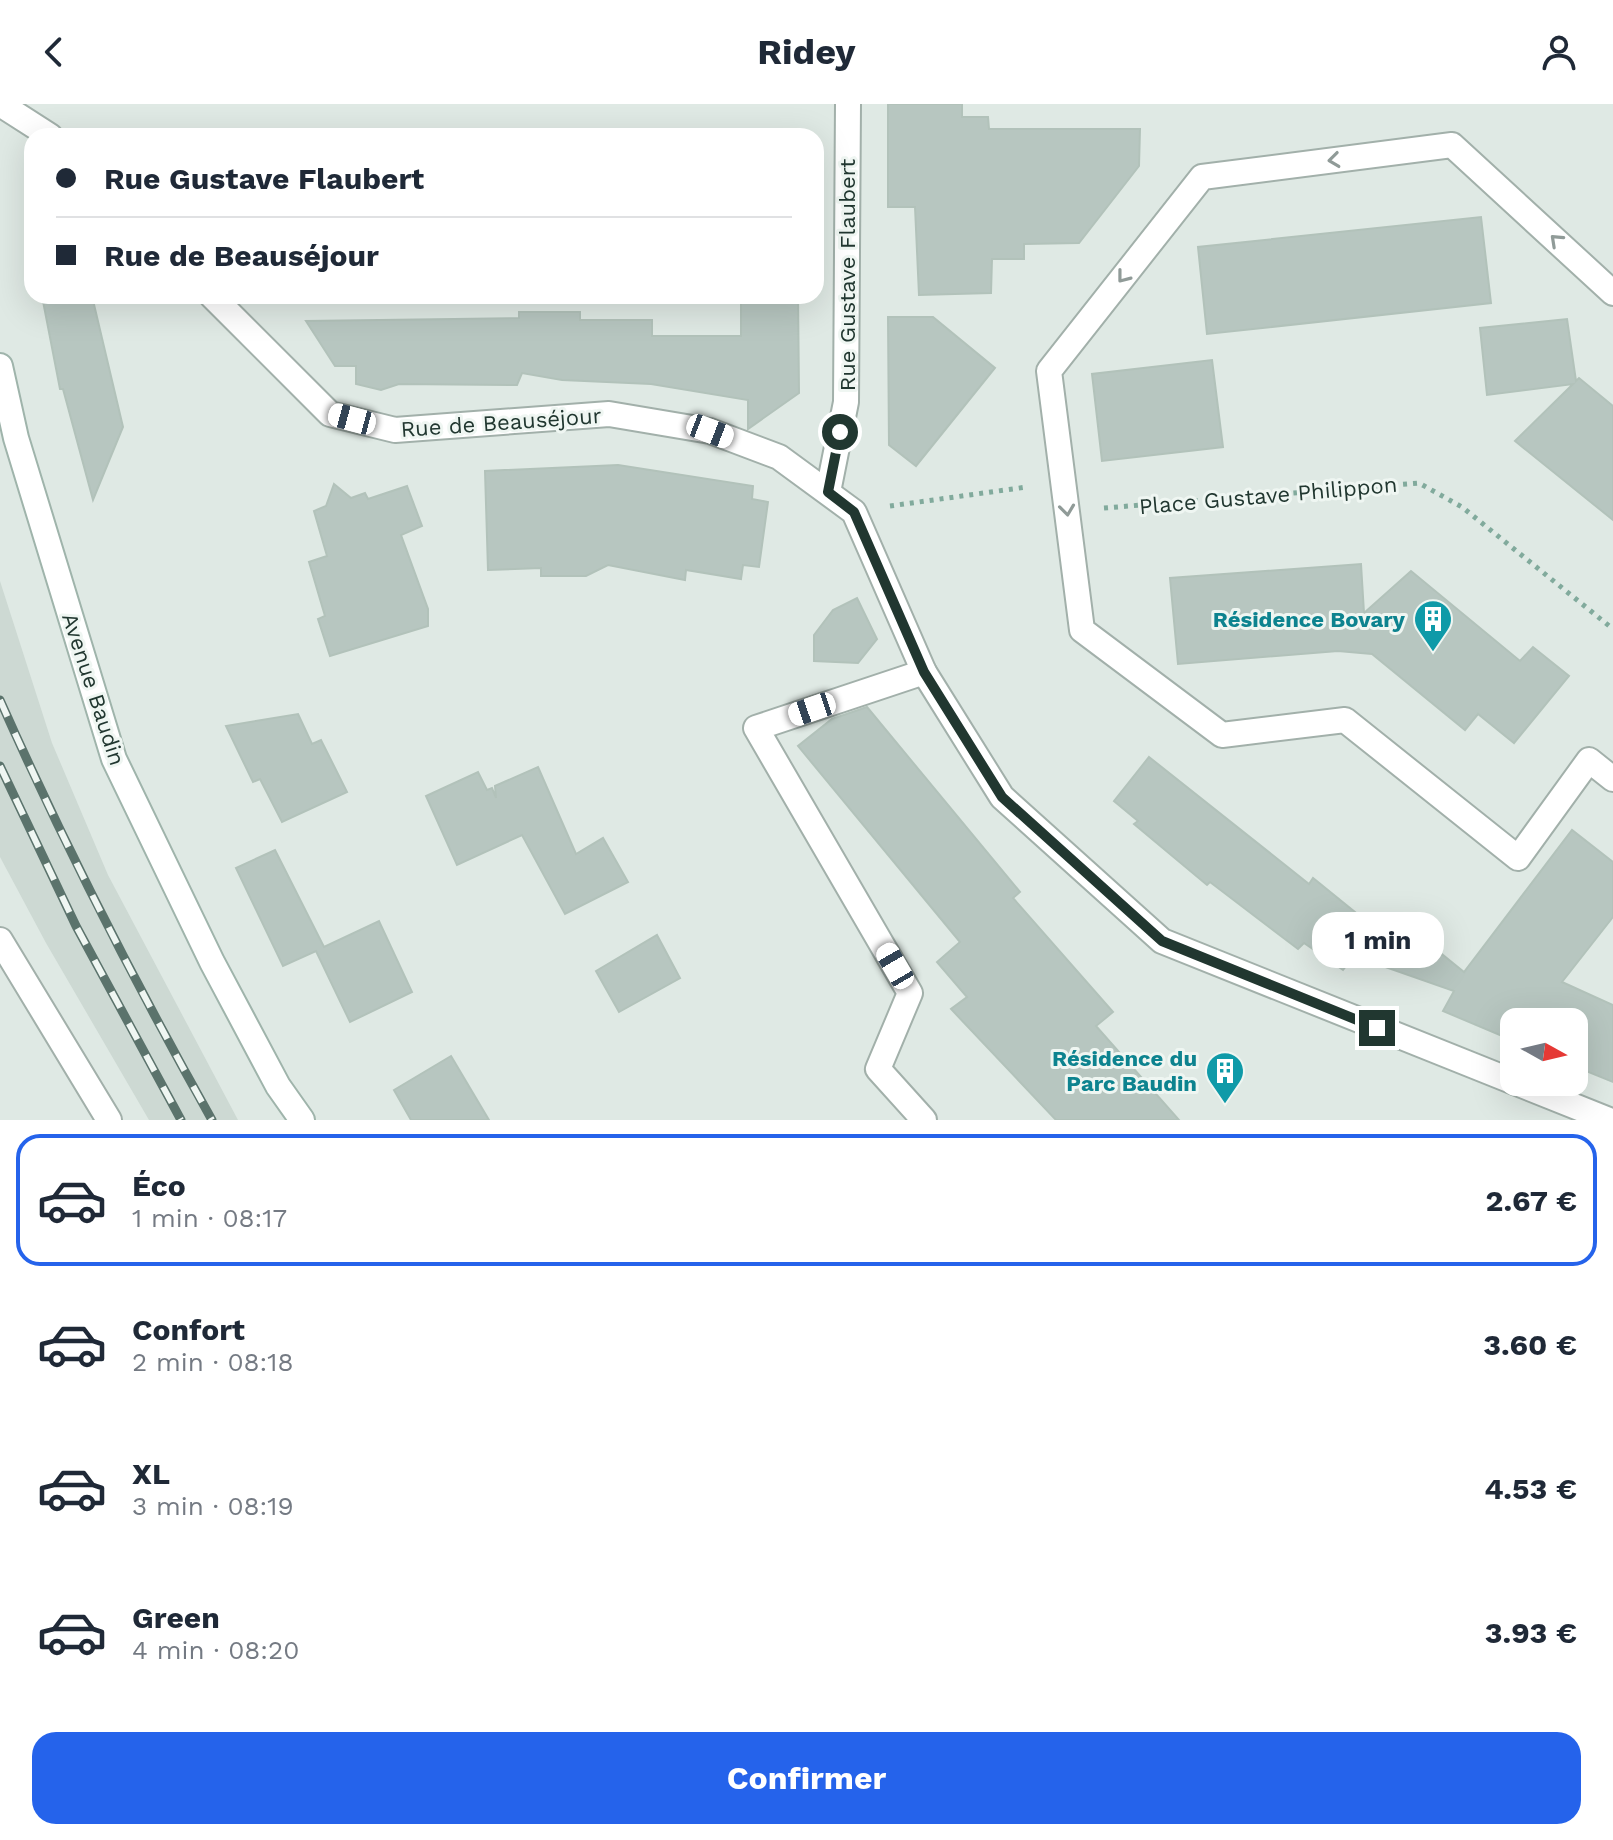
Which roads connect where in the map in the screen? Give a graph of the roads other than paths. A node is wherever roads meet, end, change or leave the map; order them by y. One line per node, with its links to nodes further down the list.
1 (0, 104): 3 (street)
2 (848, 104): 7 (street, Rue Gustave Flaubert)
3 (38, 128)
4 (1613, 293): 9 (street, one-way to 9)
5 (220, 304): 7 (street, Rue de Beauséjour)
6 (0, 366): 12 (street, Avenue Baudin)
7 (828, 492): 8 (street, Rue de Beauséjour)
8 (924, 672): 13 (street); 14 (street, Rue de Beauséjour)
9 (1613, 779)
10 (0, 940): 11 (street)
11 (109, 1120)
12 (302, 1120)
13 (924, 1120)
14 (1609, 1120)

